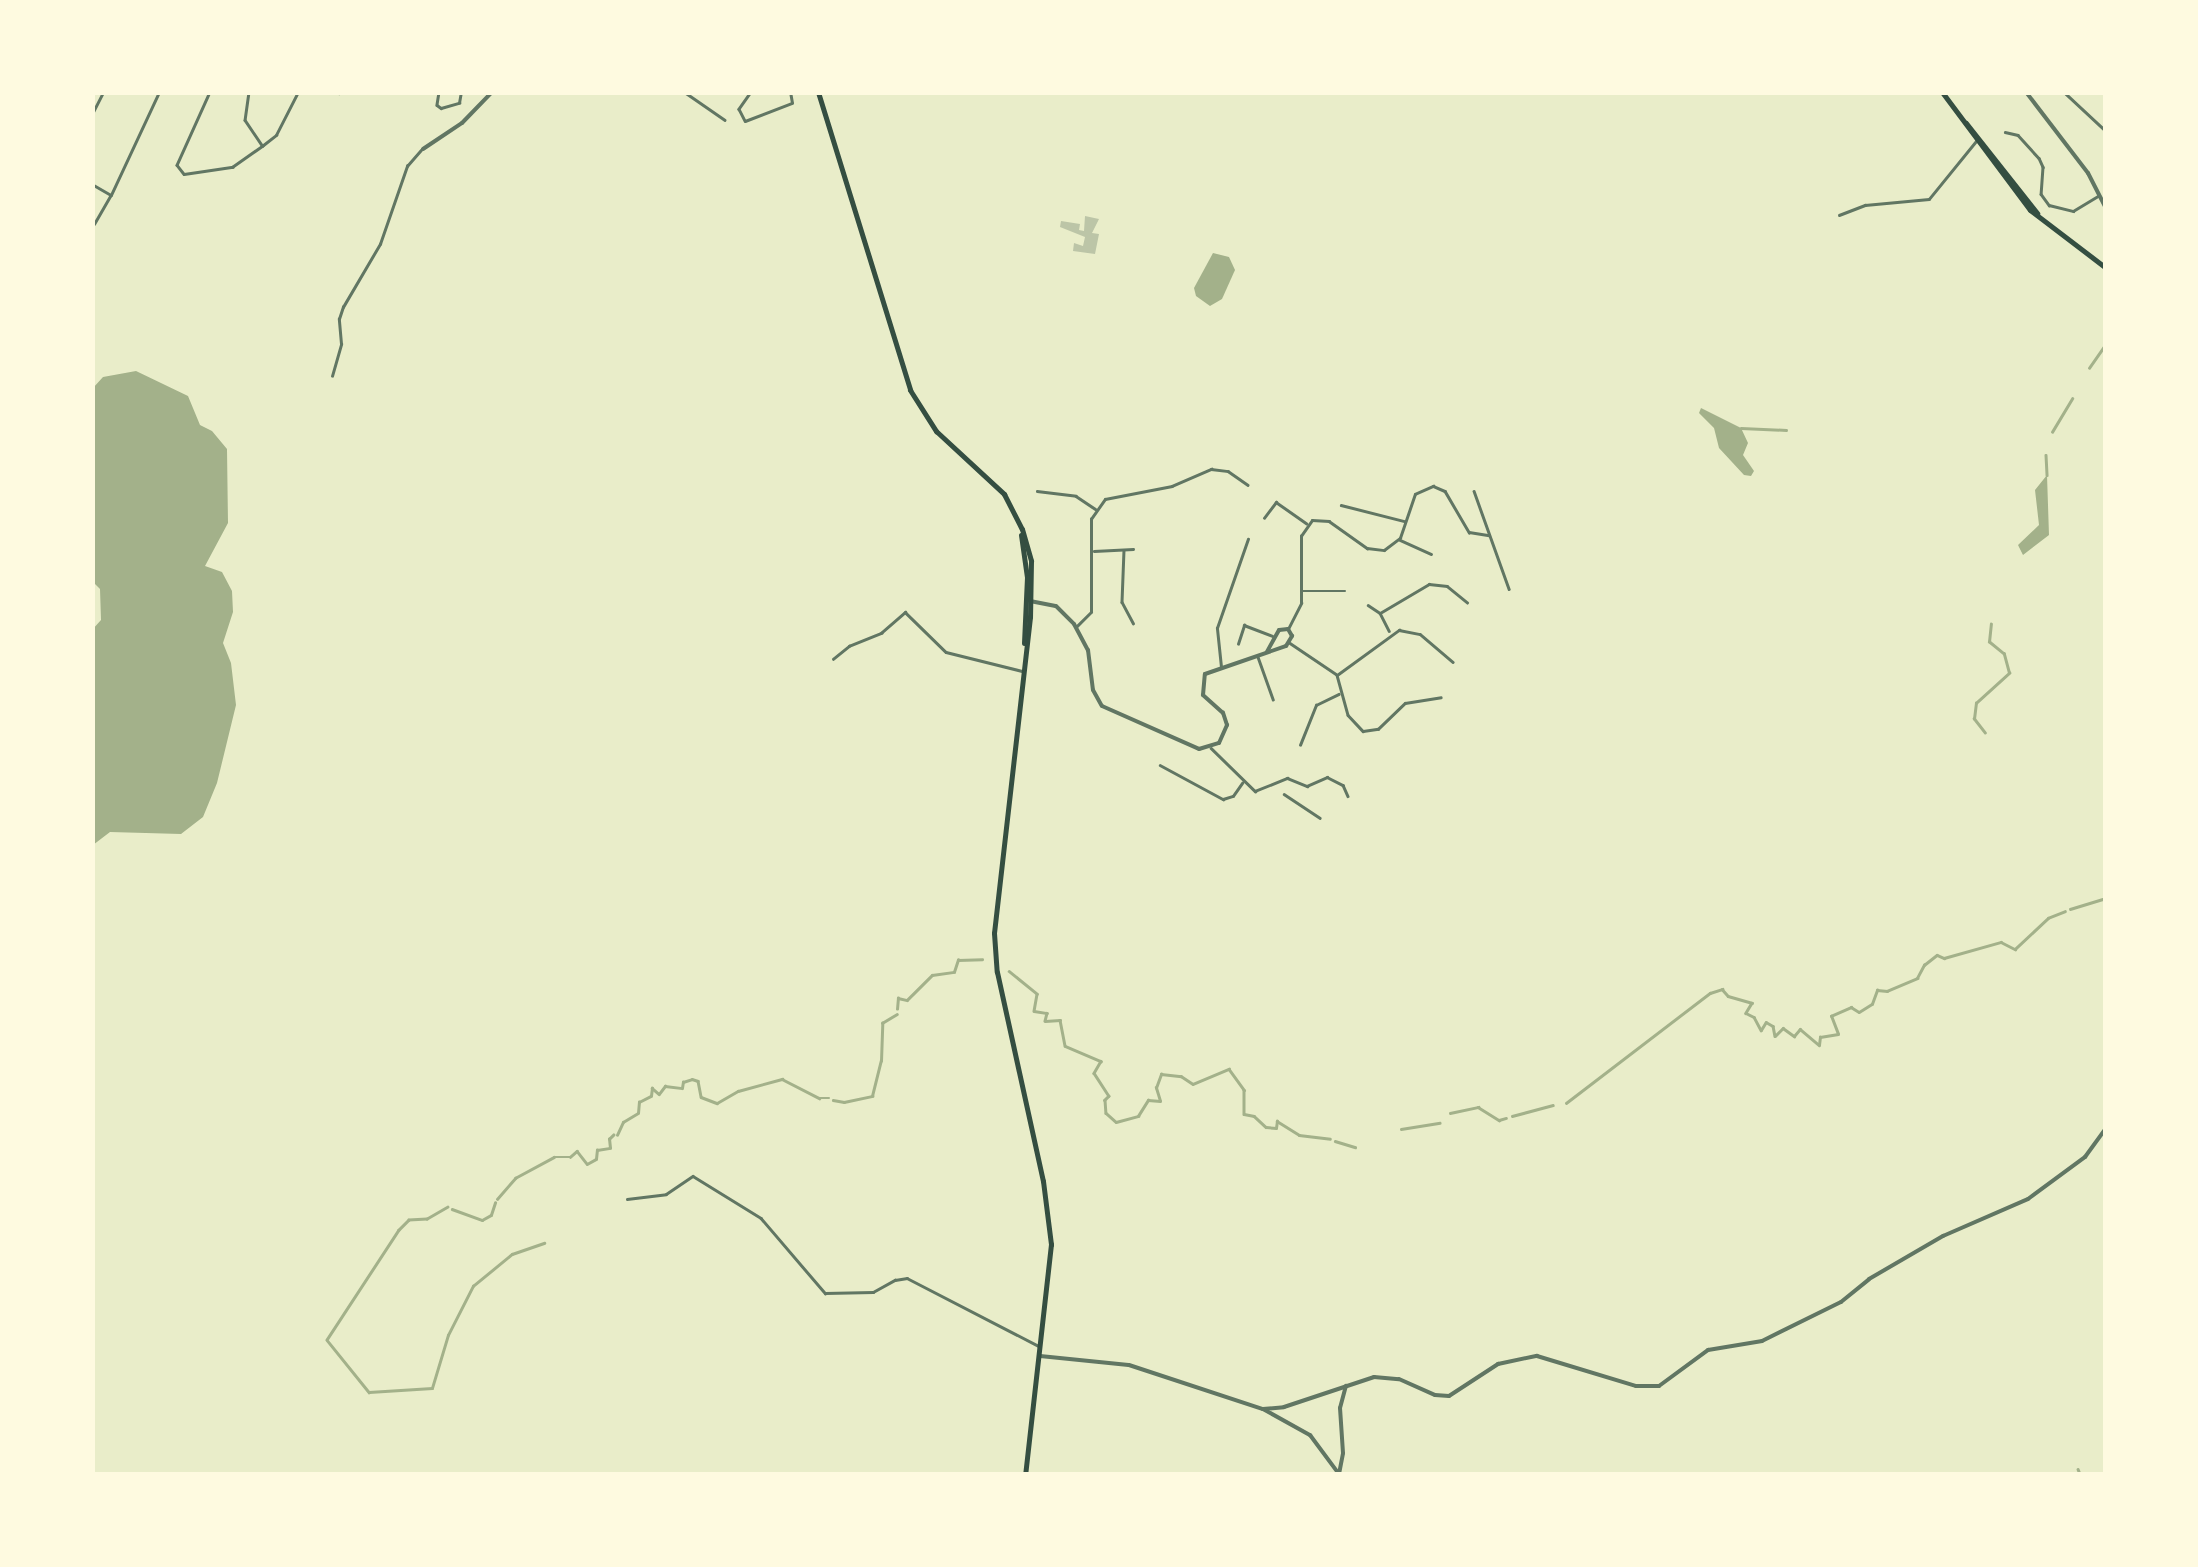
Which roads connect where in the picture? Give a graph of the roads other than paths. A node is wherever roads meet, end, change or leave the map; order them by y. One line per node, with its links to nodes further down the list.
1 (103, 92): 17 (street)
2 (159, 92): 25 (street)
3 (210, 92): 22 (street)
4 (249, 92): 22 (street)
5 (298, 92): 22 (street)
6 (439, 92): 7 (street)
7 (461, 92)
8 (492, 92): 23 (street)
9 (673, 92): 16 (street)
10 (751, 92): 11 (street)
11 (790, 92)
12 (818, 92): 54 (main road)
13 (1942, 92): 21 (main road)
14 (2026, 92): 26 (street)
15 (2064, 92): 19 (street)
16 (687, 93): 18 (street)
17 (92, 114)
18 (725, 120)
19 (2106, 131)
20 (2005, 132): 26 (street)
21 (1977, 140): 28 (street); 30 (main road)
22 (262, 146)
23 (422, 150): 31 (street)
24 (92, 184): 25 (street)
25 (111, 195): 29 (street)
26 (2099, 196): 27 (street)
27 (2106, 208)
28 (1839, 216)
29 (94, 224)
30 (2106, 268)
31 (332, 376)
32 (1248, 486): 36 (street)
33 (1036, 491): 36 (street)
34 (1474, 491): 40 (street)
35 (1341, 505): 38 (street)
36 (1095, 509): 45 (street)
37 (1264, 518): 39 (street)
38 (1405, 521): 40 (street); 42 (street)
39 (1307, 524): 42 (street); 50 (street)
40 (1488, 535): 47 (street)
41 (1238, 540): 69 (street)
42 (1398, 540): 46 (street)
43 (1133, 549): 44 (street)
44 (1124, 550): 45 (street); 58 (street)
45 (1092, 551): 59 (street)
46 (1431, 554)
47 (1502, 571): 48 (street); 49 (street)
48 (1496, 574)
49 (1508, 589)
50 (1302, 591): 51 (street); 60 (street)
51 (1344, 591)
52 (1465, 591): 53 (street)
53 (1460, 596): 55 (street); 57 (street)
54 (1029, 601): 59 (street); 70 (main road)
55 (1466, 602)
56 (1368, 605): 57 (street)
57 (1380, 614): 61 (street)
58 (1133, 623)
59 (1076, 627): 80 (street)
60 (1288, 629): 62 (street); 63 (street)
61 (1390, 632): 67 (street); 71 (street)
62 (1274, 637): 64 (street); 65 (street)
63 (1290, 643): 65 (street); 71 (street)
64 (1238, 644)
65 (1266, 652): 66 (street)
66 (1257, 656): 69 (street); 74 (street)
67 (1451, 659)
68 (832, 660): 70 (street)
69 (1221, 667): 80 (street)
70 (1023, 671): 92 (main road)
71 (1338, 674): 72 (street)
72 (1340, 694): 75 (street); 78 (street)
73 (1441, 697): 75 (street)
74 (1273, 699)
75 (1428, 699): 76 (street)
76 (1430, 708)
77 (1295, 731): 78 (street)
78 (1304, 734): 79 (street)
79 (1300, 744)
80 (1211, 748): 84 (street)
81 (1160, 764): 82 (street)
82 (1167, 768): 83 (street); 84 (street)
83 (1162, 777)
84 (1243, 782): 86 (street)
85 (1354, 783): 86 (street)
86 (1346, 788): 88 (street)
87 (1284, 794): 89 (street)
88 (1348, 796)
89 (1320, 818)
90 (2106, 1128): 94 (street)
91 (627, 1199): 92 (street)
92 (1041, 1346): 93 (main road)
93 (1040, 1356): 95 (street); 96 (main road)
94 (1347, 1383): 95 (street); 97 (street)
95 (1263, 1409): 97 (street)
96 (1024, 1474)
97 (1339, 1474)

